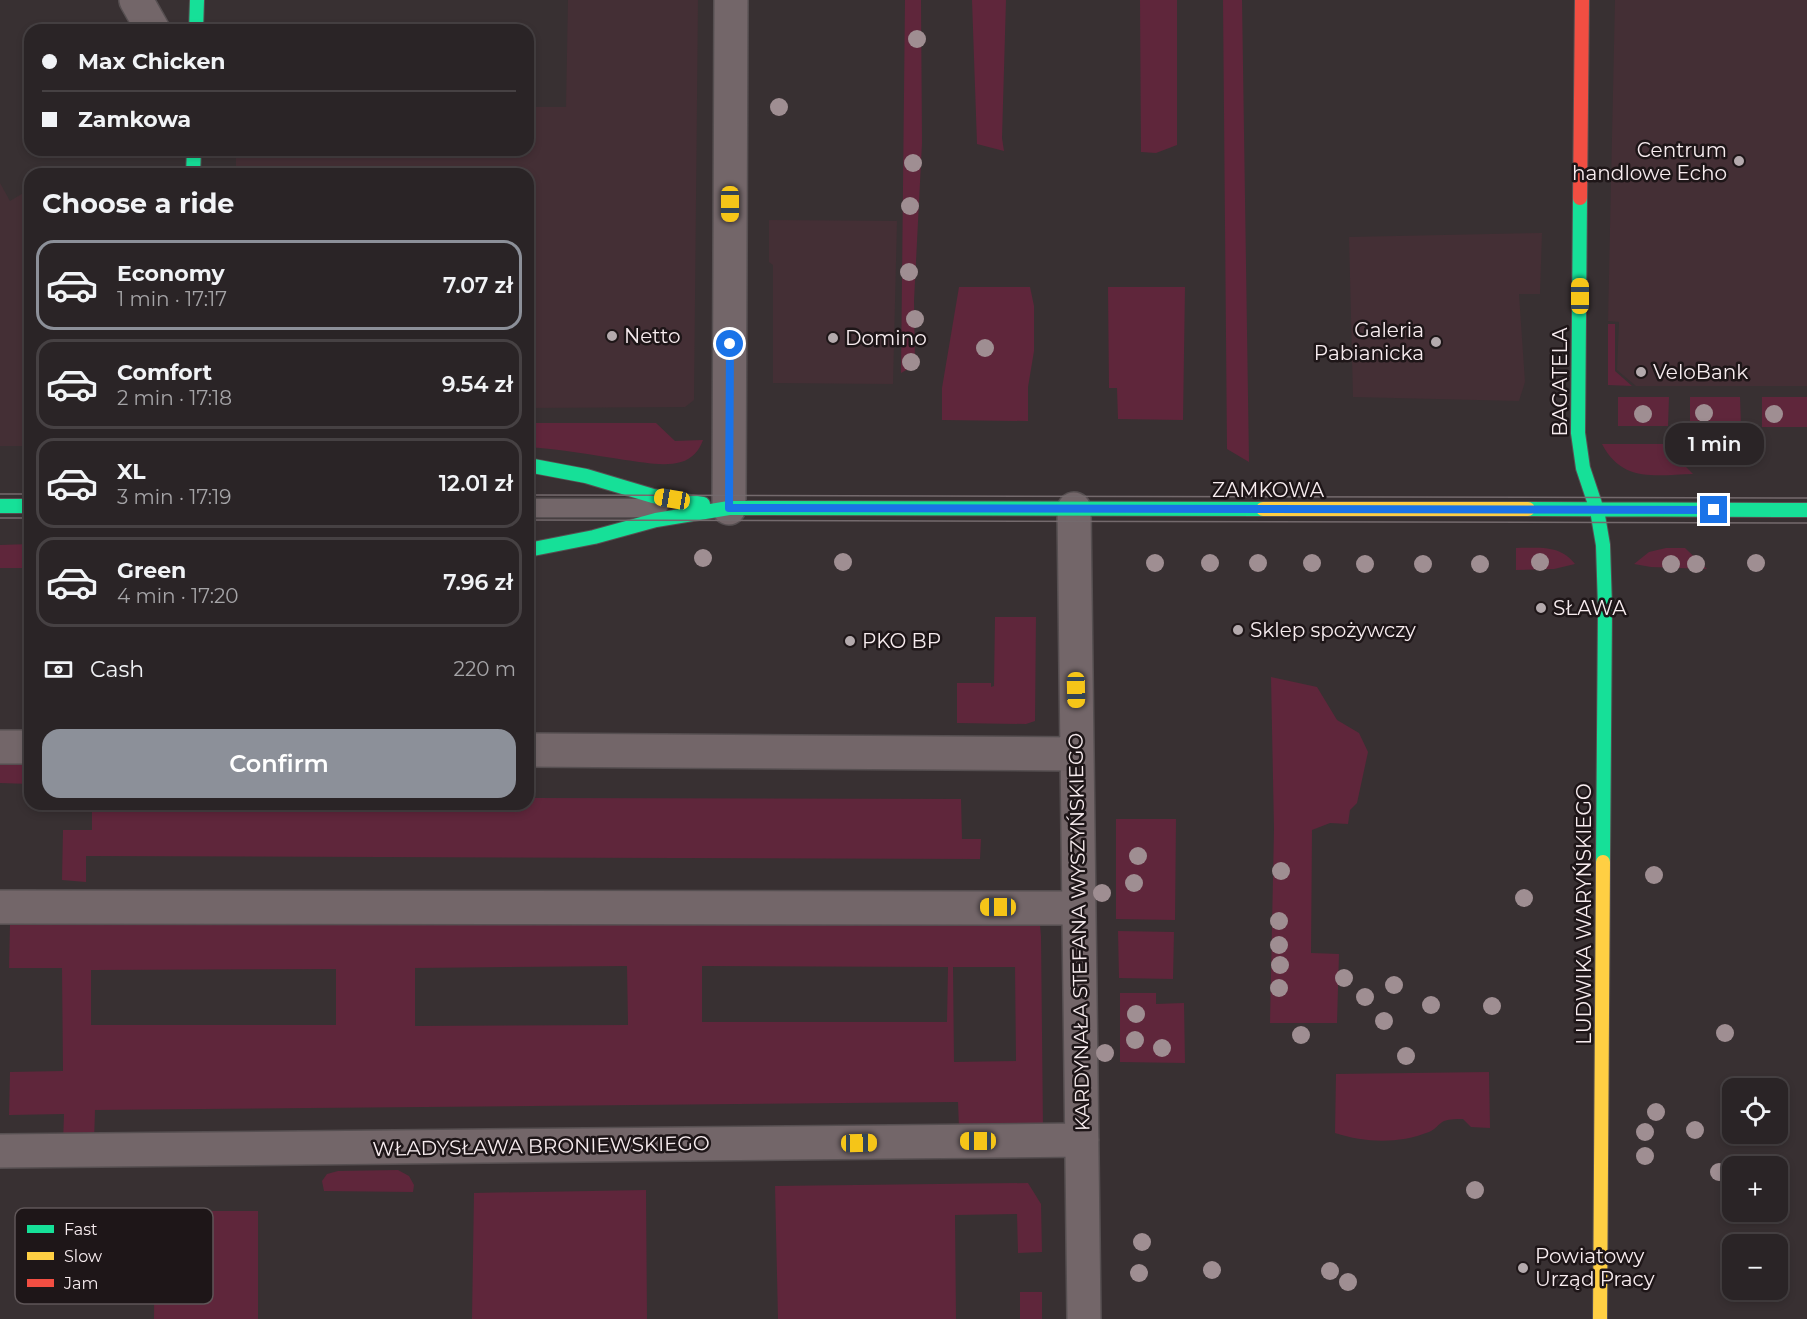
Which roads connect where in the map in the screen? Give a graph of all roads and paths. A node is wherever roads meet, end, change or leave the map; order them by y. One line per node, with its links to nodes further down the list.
1 (136, 0): 5 (street)
2 (197, 0): 6 (street)
3 (731, 0): 11 (street)
4 (1582, 0): 13 (street, BAGATELA)
5 (150, 24)
6 (196, 24)
7 (534, 466): 11 (street, ZAMKOWA)
8 (0, 506): 9 (street)
9 (24, 506)
10 (534, 508): 11 (lane)
11 (729, 508): 12 (street, ZAMKOWA); 15 (street, ZAMKOWA)
12 (1074, 509): 13 (street, ZAMKOWA); 19 (street, KARDYNAŁA STEFANA WYSZYŃSKIEGO)
13 (1597, 510): 14 (street, ZAMKOWA); 25 (street, LUDWIKA WARYŃSKIEGO)
14 (1807, 510)
15 (534, 549)
16 (0, 747): 17 (street)
17 (24, 747)
18 (534, 750): 19 (street)
19 (1077, 754): 21 (street, KARDYNAŁA STEFANA WYSZYŃSKIEGO)
20 (0, 907): 21 (street)
21 (1079, 908): 22 (street, KARDYNAŁA STEFANA WYSZYŃSKIEGO)
22 (1082, 1140): 23 (street, WŁADYSŁAWA BRONIEWSKIEGO); 24 (street, KARDYNAŁA STEFANA WYSZYŃSKIEGO)
23 (0, 1151)
24 (1084, 1319)
25 (1600, 1319)

